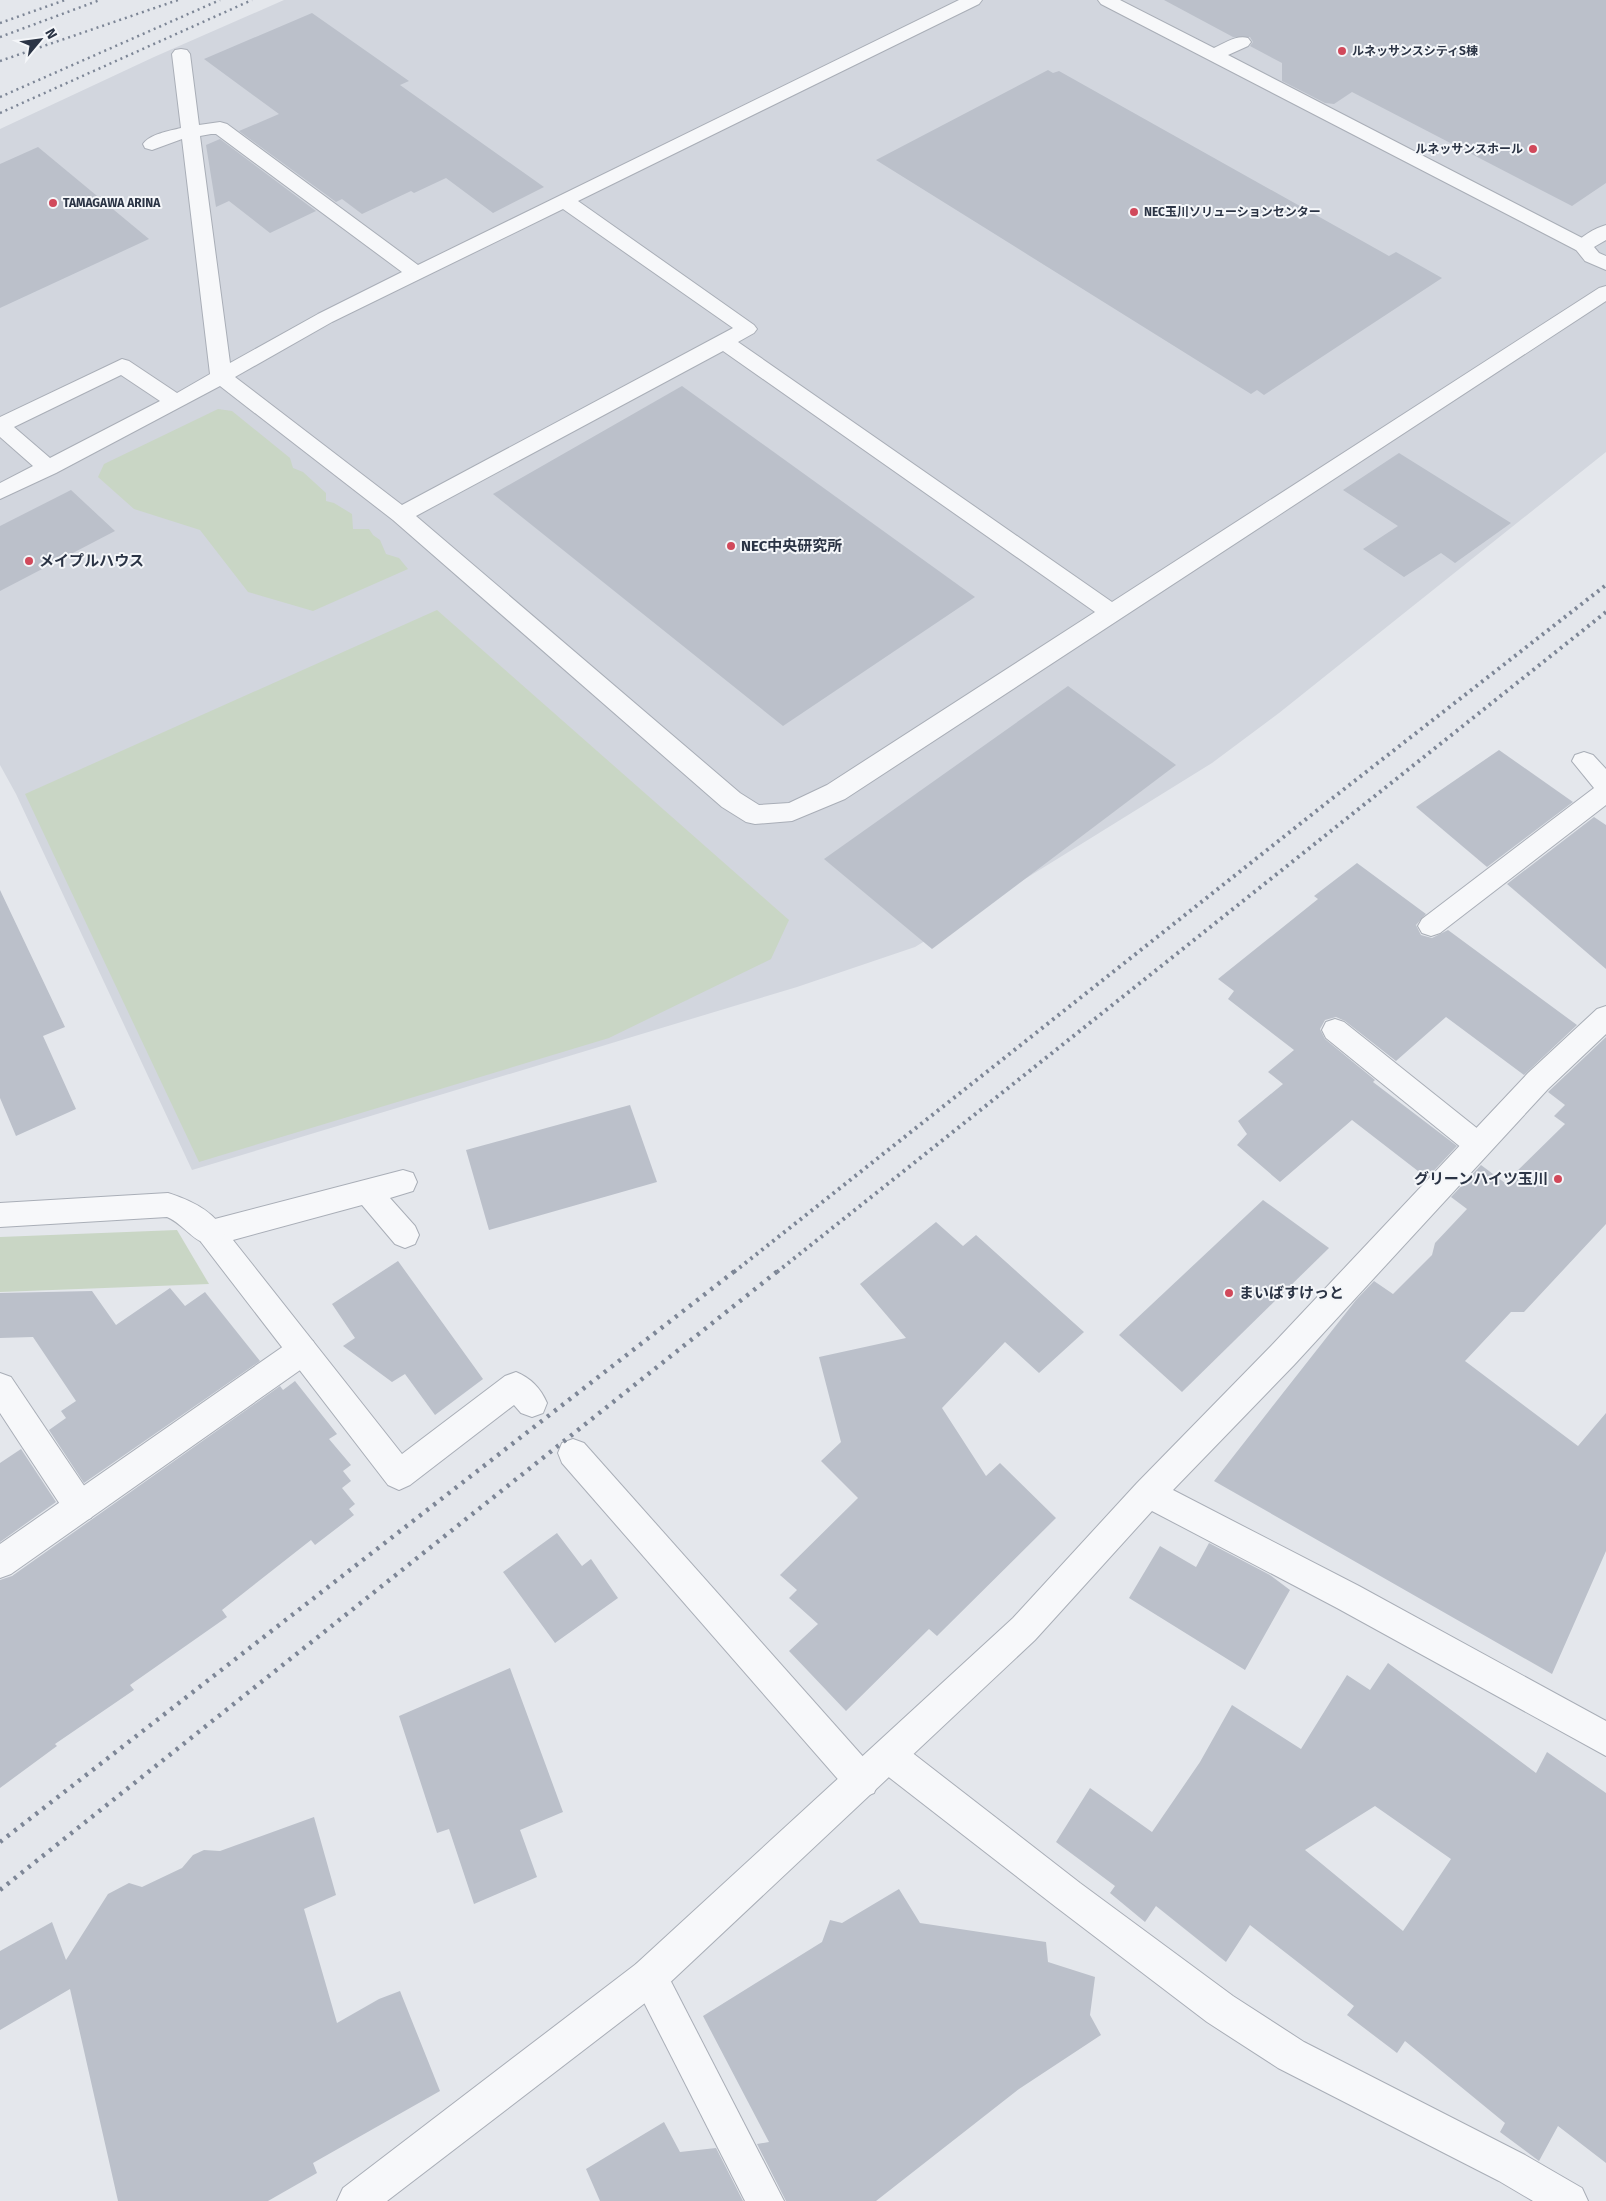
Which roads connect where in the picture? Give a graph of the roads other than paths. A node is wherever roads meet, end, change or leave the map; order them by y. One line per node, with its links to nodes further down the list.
1 (973, 0): 8 (street)
2 (1108, 0): 5 (street)
3 (1242, 42): 5 (street)
4 (181, 54): 6 (street)
5 (1214, 55): 10 (street)
6 (190, 130): 7 (street); 12 (street); 15 (street)
7 (152, 144)
8 (565, 201): 12 (street); 14 (street)
9 (1606, 231): 10 (street)
10 (1582, 246): 11 (street)
11 (1606, 264)
12 (416, 273): 15 (street)
13 (1606, 292): 21 (street)
14 (724, 342): 20 (street); 21 (street)
15 (221, 377): 16 (street); 20 (street)
16 (176, 402): 17 (street); 18 (street)
17 (0, 426): 18 (street)
18 (48, 468): 19 (street)
19 (0, 492)
20 (401, 514): 21 (street)
21 (1111, 612)
22 (1584, 762): 23 (street)
23 (1606, 785)
24 (1606, 792): 25 (street)
25 (1431, 926)
26 (1606, 1017): 28 (street)
27 (1335, 1030): 28 (street)
28 (1478, 1145): 38 (street)
29 (403, 1182): 30 (street)
30 (369, 1193): 32 (street); 33 (street)
31 (0, 1215): 32 (street)
32 (212, 1233): 34 (street)
33 (405, 1235)
34 (302, 1351): 36 (street); 39 (street)
35 (0, 1387): 39 (street)
36 (532, 1404)
37 (573, 1453): 43 (street)
38 (1148, 1493): 41 (street); 42 (street)
39 (80, 1507): 40 (street)
40 (0, 1563)
41 (1606, 1739)
42 (889, 1756): 43 (street); 47 (street)
43 (862, 1781): 44 (street)
44 (649, 1978): 45 (street); 46 (street)
45 (356, 2201)
46 (765, 2201)
47 (1569, 2201)

